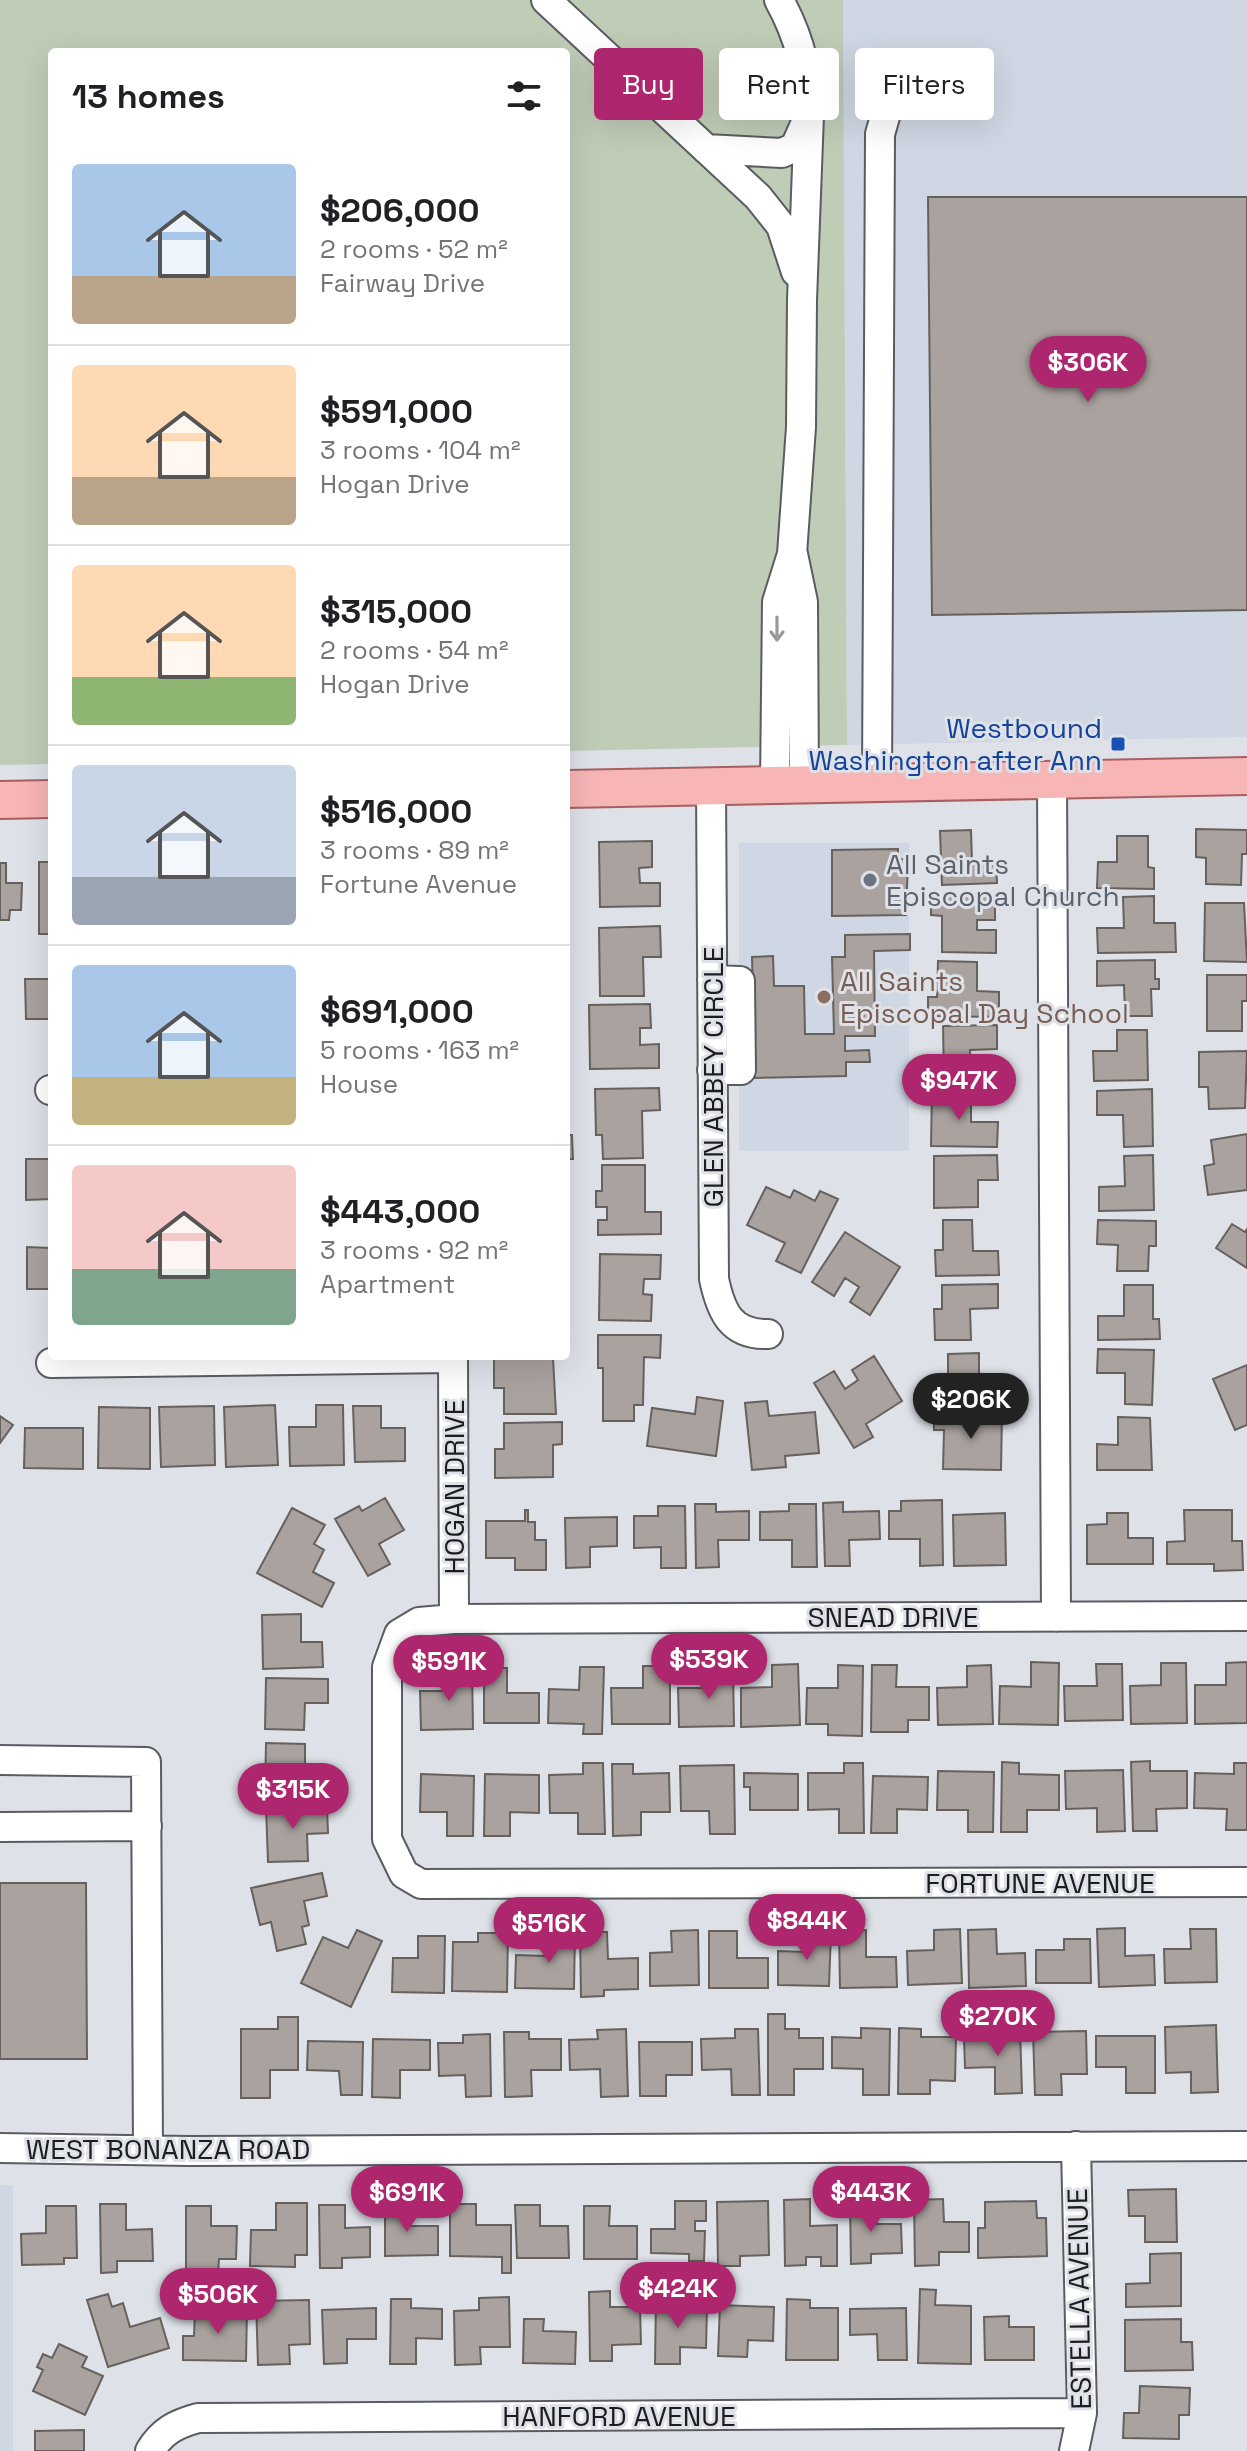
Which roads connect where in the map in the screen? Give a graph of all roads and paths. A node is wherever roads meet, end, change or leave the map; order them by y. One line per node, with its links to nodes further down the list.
1 (546, 0): 7 (street)
2 (779, 0): 3 (street)
3 (799, 48)
4 (807, 120): 7 (street)
5 (809, 120): 8 (street)
6 (884, 120): 12 (street)
7 (706, 149): 8 (street)
8 (802, 300): 11 (street)
9 (1247, 776): 10 (main road)
10 (1052, 780): 12 (main road); 22 (street)
11 (790, 784): 12 (main road); 13 (main road)
12 (877, 784)
13 (711, 786): 14 (main road); 17 (street, GLEN ABBEY CIRCLE)
14 (570, 789)
15 (48, 799): 16 (main road)
16 (0, 800)
17 (768, 1334)
18 (252, 1360): 20 (street)
19 (453, 1360): 23 (street, HOGAN DRIVE)
20 (51, 1363)
21 (1247, 1616): 22 (street, SNEAD DRIVE)
22 (1056, 1617): 23 (street, SNEAD DRIVE)
23 (454, 1619): 27 (street, SNEAD DRIVE)
24 (0, 1760): 25 (street)
25 (147, 1826): 26 (street); 32 (street)
26 (0, 1827)
27 (404, 1874): 28 (street, FORTUNE AVENUE)
28 (1247, 1882)
29 (1076, 2146): 30 (street, WEST BONANZA ROAD); 32 (street, WEST BONANZA ROAD); 33 (street, ESTELLA AVENUE)
30 (1247, 2146)
31 (0, 2148): 32 (street, WEST BONANZA ROAD)
32 (148, 2150)
33 (1082, 2413): 34 (street, HANFORD AVENUE); 35 (street, ESTELLA AVENUE)
34 (155, 2443)
35 (1074, 2451)

